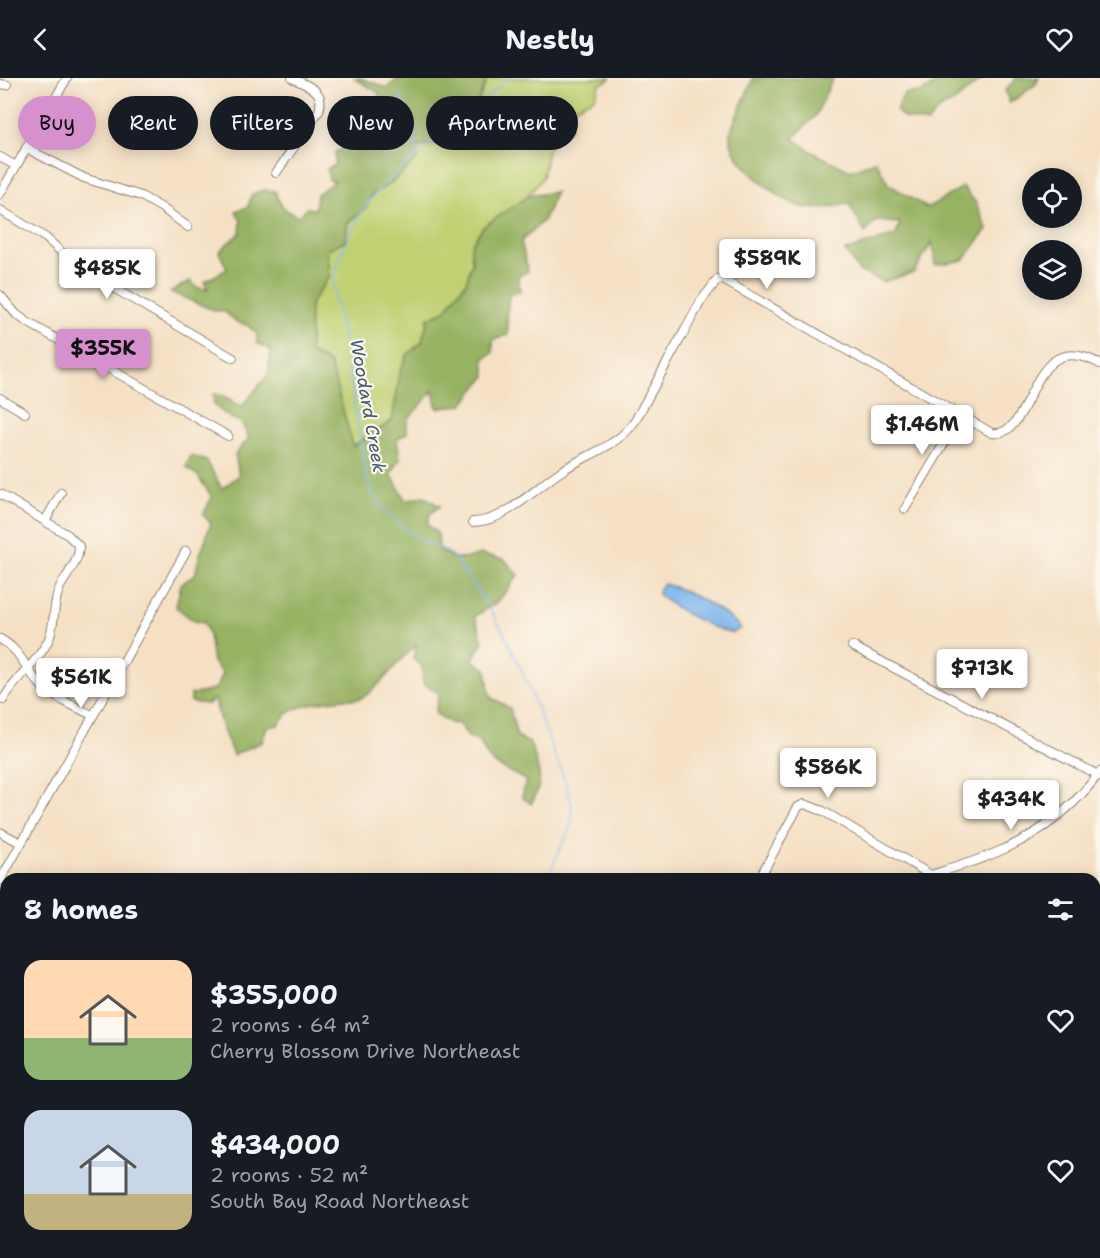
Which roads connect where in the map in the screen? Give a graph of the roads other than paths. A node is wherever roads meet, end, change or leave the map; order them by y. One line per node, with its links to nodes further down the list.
1 (67, 78): 3 (street)
2 (292, 78): 8 (street)
3 (56, 96)
4 (25, 150): 7 (street)
5 (30, 150): 11 (street)
6 (0, 157): 7 (street)
7 (16, 166): 9 (street)
8 (276, 173)
9 (0, 194)
10 (0, 210): 13 (street)
11 (188, 227)
12 (0, 295): 18 (street)
13 (233, 358)
14 (1100, 364): 17 (street)
15 (0, 398): 16 (street)
16 (26, 413)
17 (961, 415): 21 (street); 23 (street)
18 (228, 436)
19 (62, 493): 22 (street)
20 (0, 494): 22 (street)
21 (905, 509)
22 (45, 521): 27 (street)
23 (472, 522)
24 (186, 551): 29 (street)
25 (0, 639): 27 (street)
26 (852, 646): 30 (street)
27 (28, 668): 28 (street); 29 (street)
28 (3, 700)
29 (92, 715): 32 (street)
30 (1099, 774): 36 (street)
31 (0, 832): 32 (street)
32 (21, 843): 33 (street)
33 (4, 873)
34 (762, 873): 35 (street)
35 (928, 873)
36 (937, 873)

